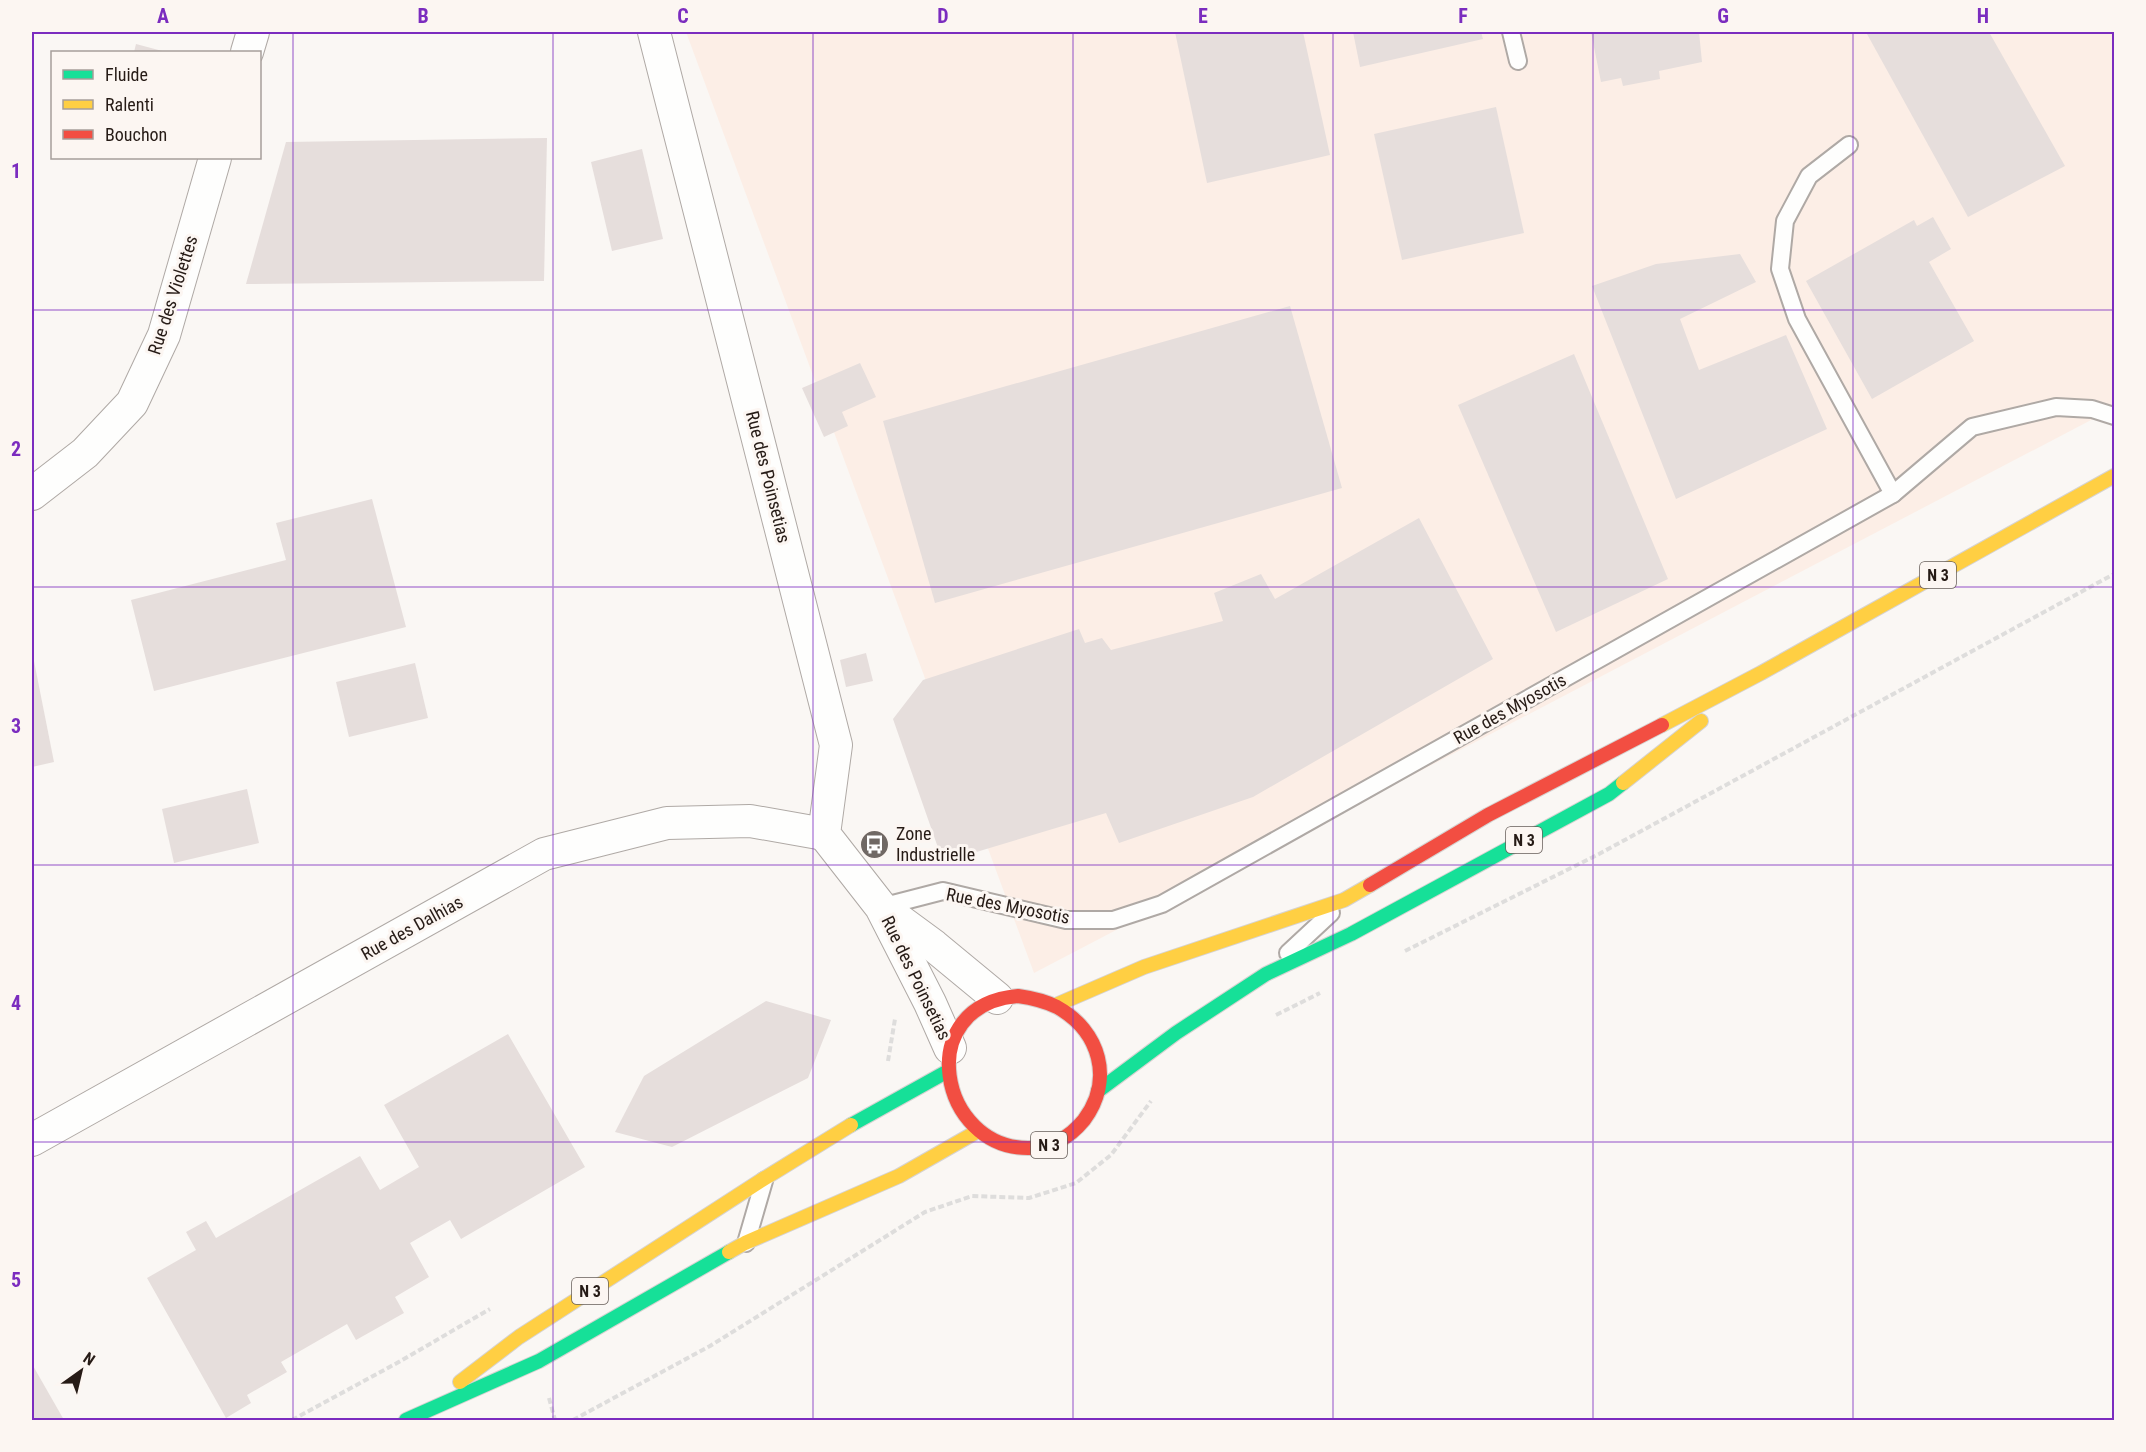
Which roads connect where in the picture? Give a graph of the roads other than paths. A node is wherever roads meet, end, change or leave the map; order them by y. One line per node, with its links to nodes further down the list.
1 (254, 32): 4 (street)
2 (654, 32): 13 (street, Rue des Poinsetias)
3 (1511, 32): 5 (lane)
4 (247, 51)
5 (1518, 61)
6 (1850, 145): 11 (lane)
7 (215, 159): 10 (street, Rue des Violettes)
8 (2115, 416): 11 (lane, Rue des Myosotis)
9 (2115, 477): 12 (main road, N 3)
10 (32, 494)
11 (1893, 494): 15 (lane, Rue des Myosotis)
12 (1761, 673): 14 (main road, N 3); 16 (main road, N 3)
13 (824, 834): 15 (street, Rue des Poinsetias); 22 (street, Rue des Dalhias)
14 (1344, 900): 16 (lane, N 3); 18 (main road, N 3)
15 (881, 907): 17 (street, Rue des Poinsetias); 19 (street, Rue des Poinsetias)
16 (1266, 974): 20 (main road, N 3)
17 (998, 998): 18 (main road, N 3); 19 (main road, N 3)
18 (1056, 1005): 20 (main road, N 3)
19 (949, 1060): 21 (main road, N 3); 23 (main road, N 3)
20 (1098, 1091): 21 (main road, N 3)
21 (978, 1131): 24 (main road, N 3)
22 (32, 1140)
23 (765, 1178): 24 (lane); 25 (main road, N 3)
24 (746, 1243): 25 (main road, N 3)
25 (420, 1413): 26 (main road, N 3)
26 (406, 1420)

